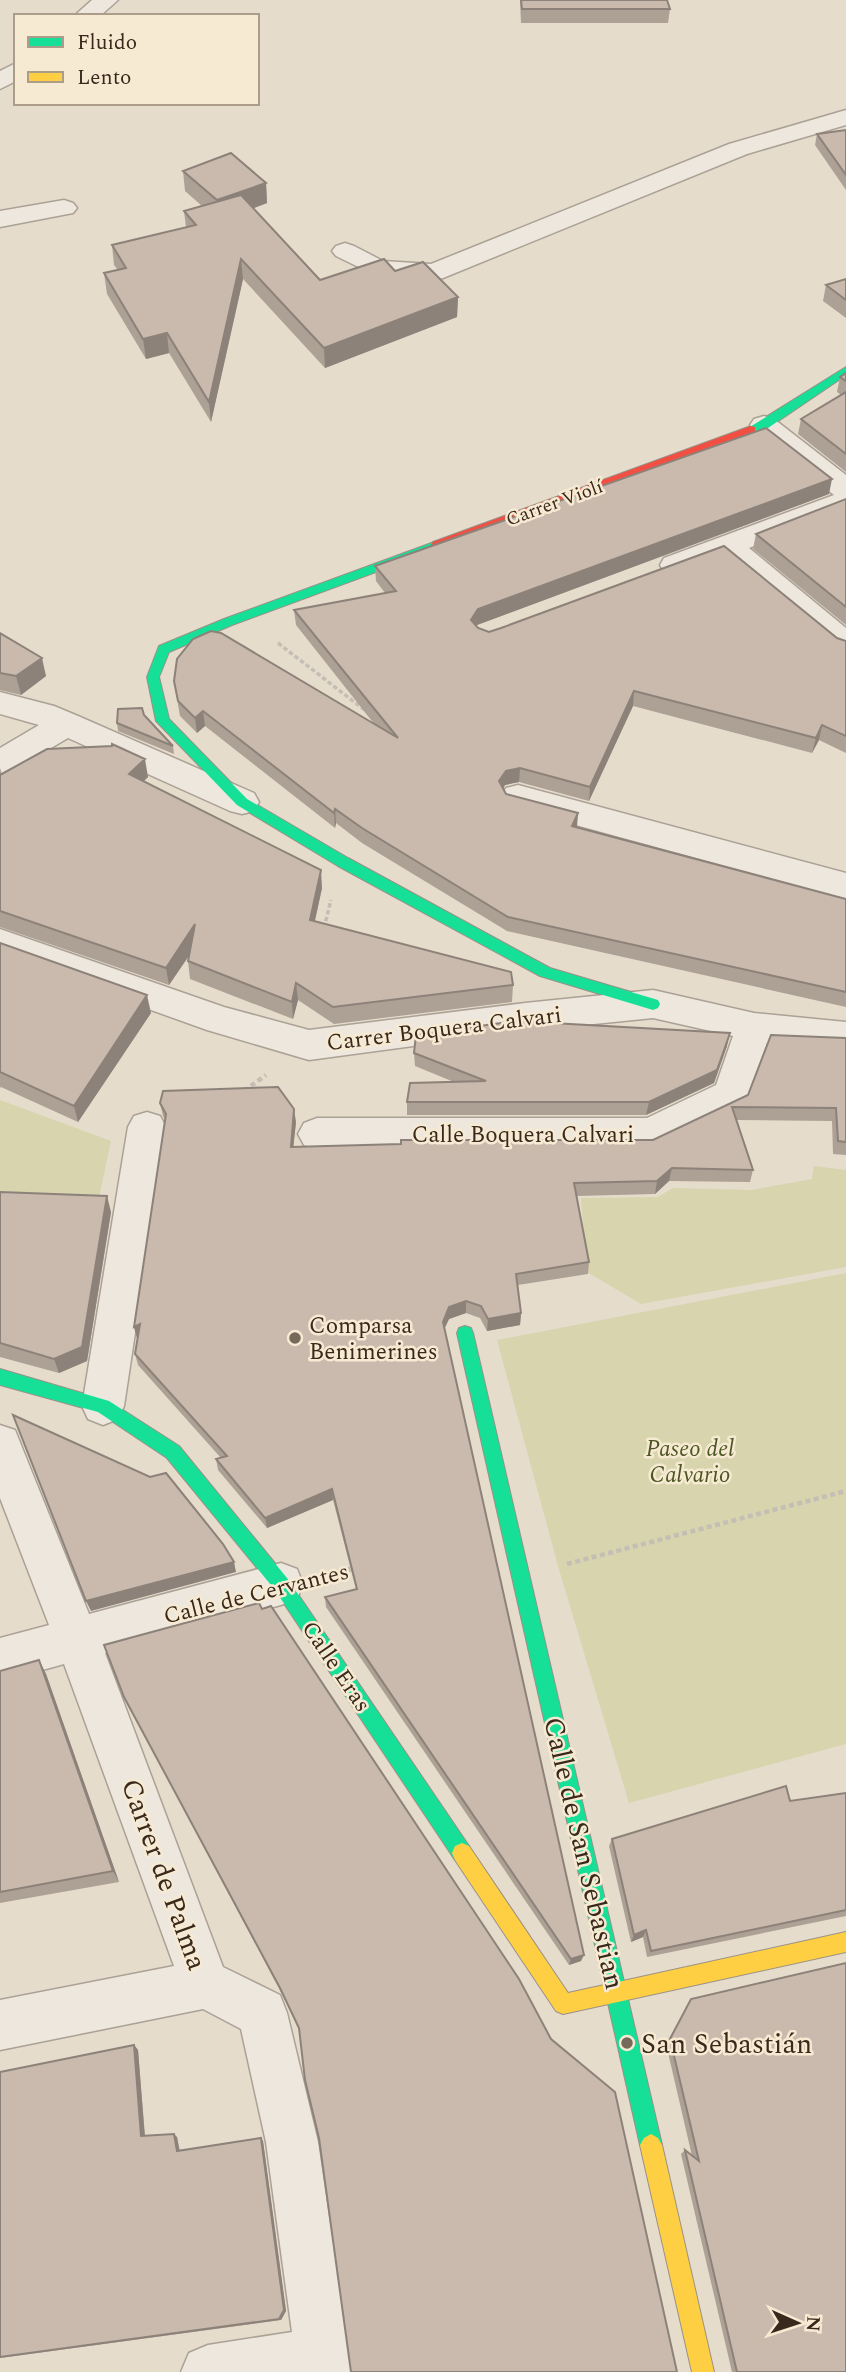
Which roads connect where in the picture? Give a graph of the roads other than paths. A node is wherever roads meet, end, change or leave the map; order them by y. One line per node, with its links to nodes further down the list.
1 (107, 0): 2 (street)
2 (88, 14)
3 (846, 117): 6 (street)
4 (64, 208): 5 (street)
5 (0, 219)
6 (345, 251)
7 (846, 370): 8 (street, Carrer Violí)
8 (764, 425): 9 (street); 14 (street, Carrer Violí)
9 (846, 490)
10 (846, 501): 11 (street)
11 (727, 546): 12 (street); 13 (street)
12 (652, 573)
13 (846, 644)
14 (153, 677): 19 (street, Carrer Boquera Calvari)
15 (0, 703): 16 (street)
16 (67, 724): 17 (street); 19 (street)
17 (0, 764)
18 (517, 797): 20 (street)
19 (242, 802): 22 (street, Carrer Boquera Calvari)
20 (846, 886)
21 (0, 942): 22 (street, Carrer Boquera Calvari)
22 (653, 1004): 23 (street, Carrer Boquera Calvari)
23 (754, 1027): 24 (street, Carrer Boquera Calvari); 26 (street, Calle Boquera Calvari)
24 (846, 1036)
25 (147, 1127): 29 (street)
26 (317, 1134)
27 (465, 1333): 36 (street, Calle de San Sebastian)
28 (0, 1377): 29 (street, Calle Eras)
29 (103, 1406): 31 (street, Calle Eras)
30 (0, 1444): 32 (street, Carrer de Palma)
31 (281, 1584): 32 (street, Calle de Cervantes); 36 (street, Calle Eras)
32 (77, 1639): 33 (street, Calle de Cervantes); 35 (street, Carrer de Palma)
33 (0, 1660)
34 (846, 1942): 36 (street)
35 (205, 1984): 37 (street); 38 (street, Carrer de Palma)
36 (616, 1992): 40 (street, Calle de San Sebastian)
37 (0, 2025)
38 (324, 2363): 39 (street)
39 (208, 2372)
40 (703, 2372)

